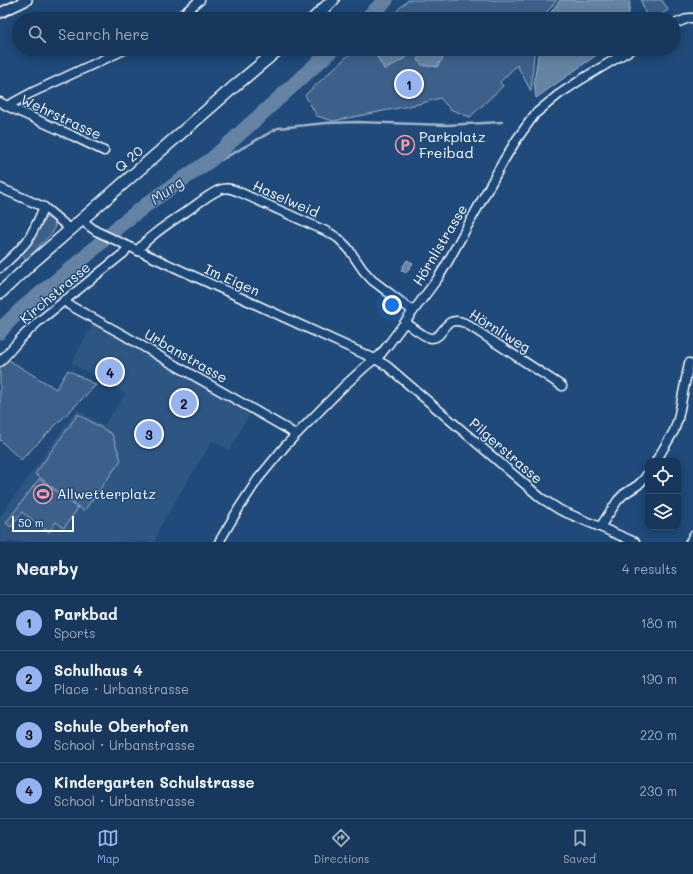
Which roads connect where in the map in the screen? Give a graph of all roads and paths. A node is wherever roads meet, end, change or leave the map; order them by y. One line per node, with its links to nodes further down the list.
1 (27, 0): 6 (street)
2 (200, 0): 4 (street)
3 (333, 0): 5 (main road)
4 (185, 12)
5 (320, 12)
6 (0, 13)
7 (693, 18): 8 (street)
8 (681, 21)
9 (111, 56): 12 (street)
10 (271, 56): 16 (main road, Q 20)
11 (620, 56): 23 (street, Hörnlistrasse)
12 (3, 104): 13 (street, Wehrstrasse)
13 (104, 151)
14 (0, 188): 15 (street)
15 (44, 207): 17 (street); 20 (street)
16 (81, 220): 17 (main road, Q 20); 18 (street, Im Eigen)
17 (70, 230): 21 (main road, Q 20)
18 (128, 246): 19 (street, Im Eigen); 22 (street, Kirchstrasse)
19 (138, 251): 23 (street, Haselweid); 25 (street, Im Eigen)
20 (0, 268)
21 (0, 293)
22 (64, 300): 26 (street, Kirchstrasse); 29 (street, Urbanstrasse)
23 (413, 311): 24 (street, Hörnlistrasse)
24 (405, 322): 25 (street, Hörnlistrasse); 28 (street, Hörnliweg)
25 (375, 359): 29 (street, Hörnlistrasse); 32 (street, Pilgerstrasse)
26 (0, 362)
27 (689, 363): 30 (street)
28 (562, 386)
29 (295, 435): 35 (street, Hörnlistrasse)
30 (658, 458)
31 (645, 478): 32 (street)
32 (600, 527): 34 (street, Pilgerstrasse)
33 (693, 536): 37 (street)
34 (617, 538): 36 (street, Pilgerstrasse)
35 (219, 542)
36 (635, 542)
37 (690, 542)

